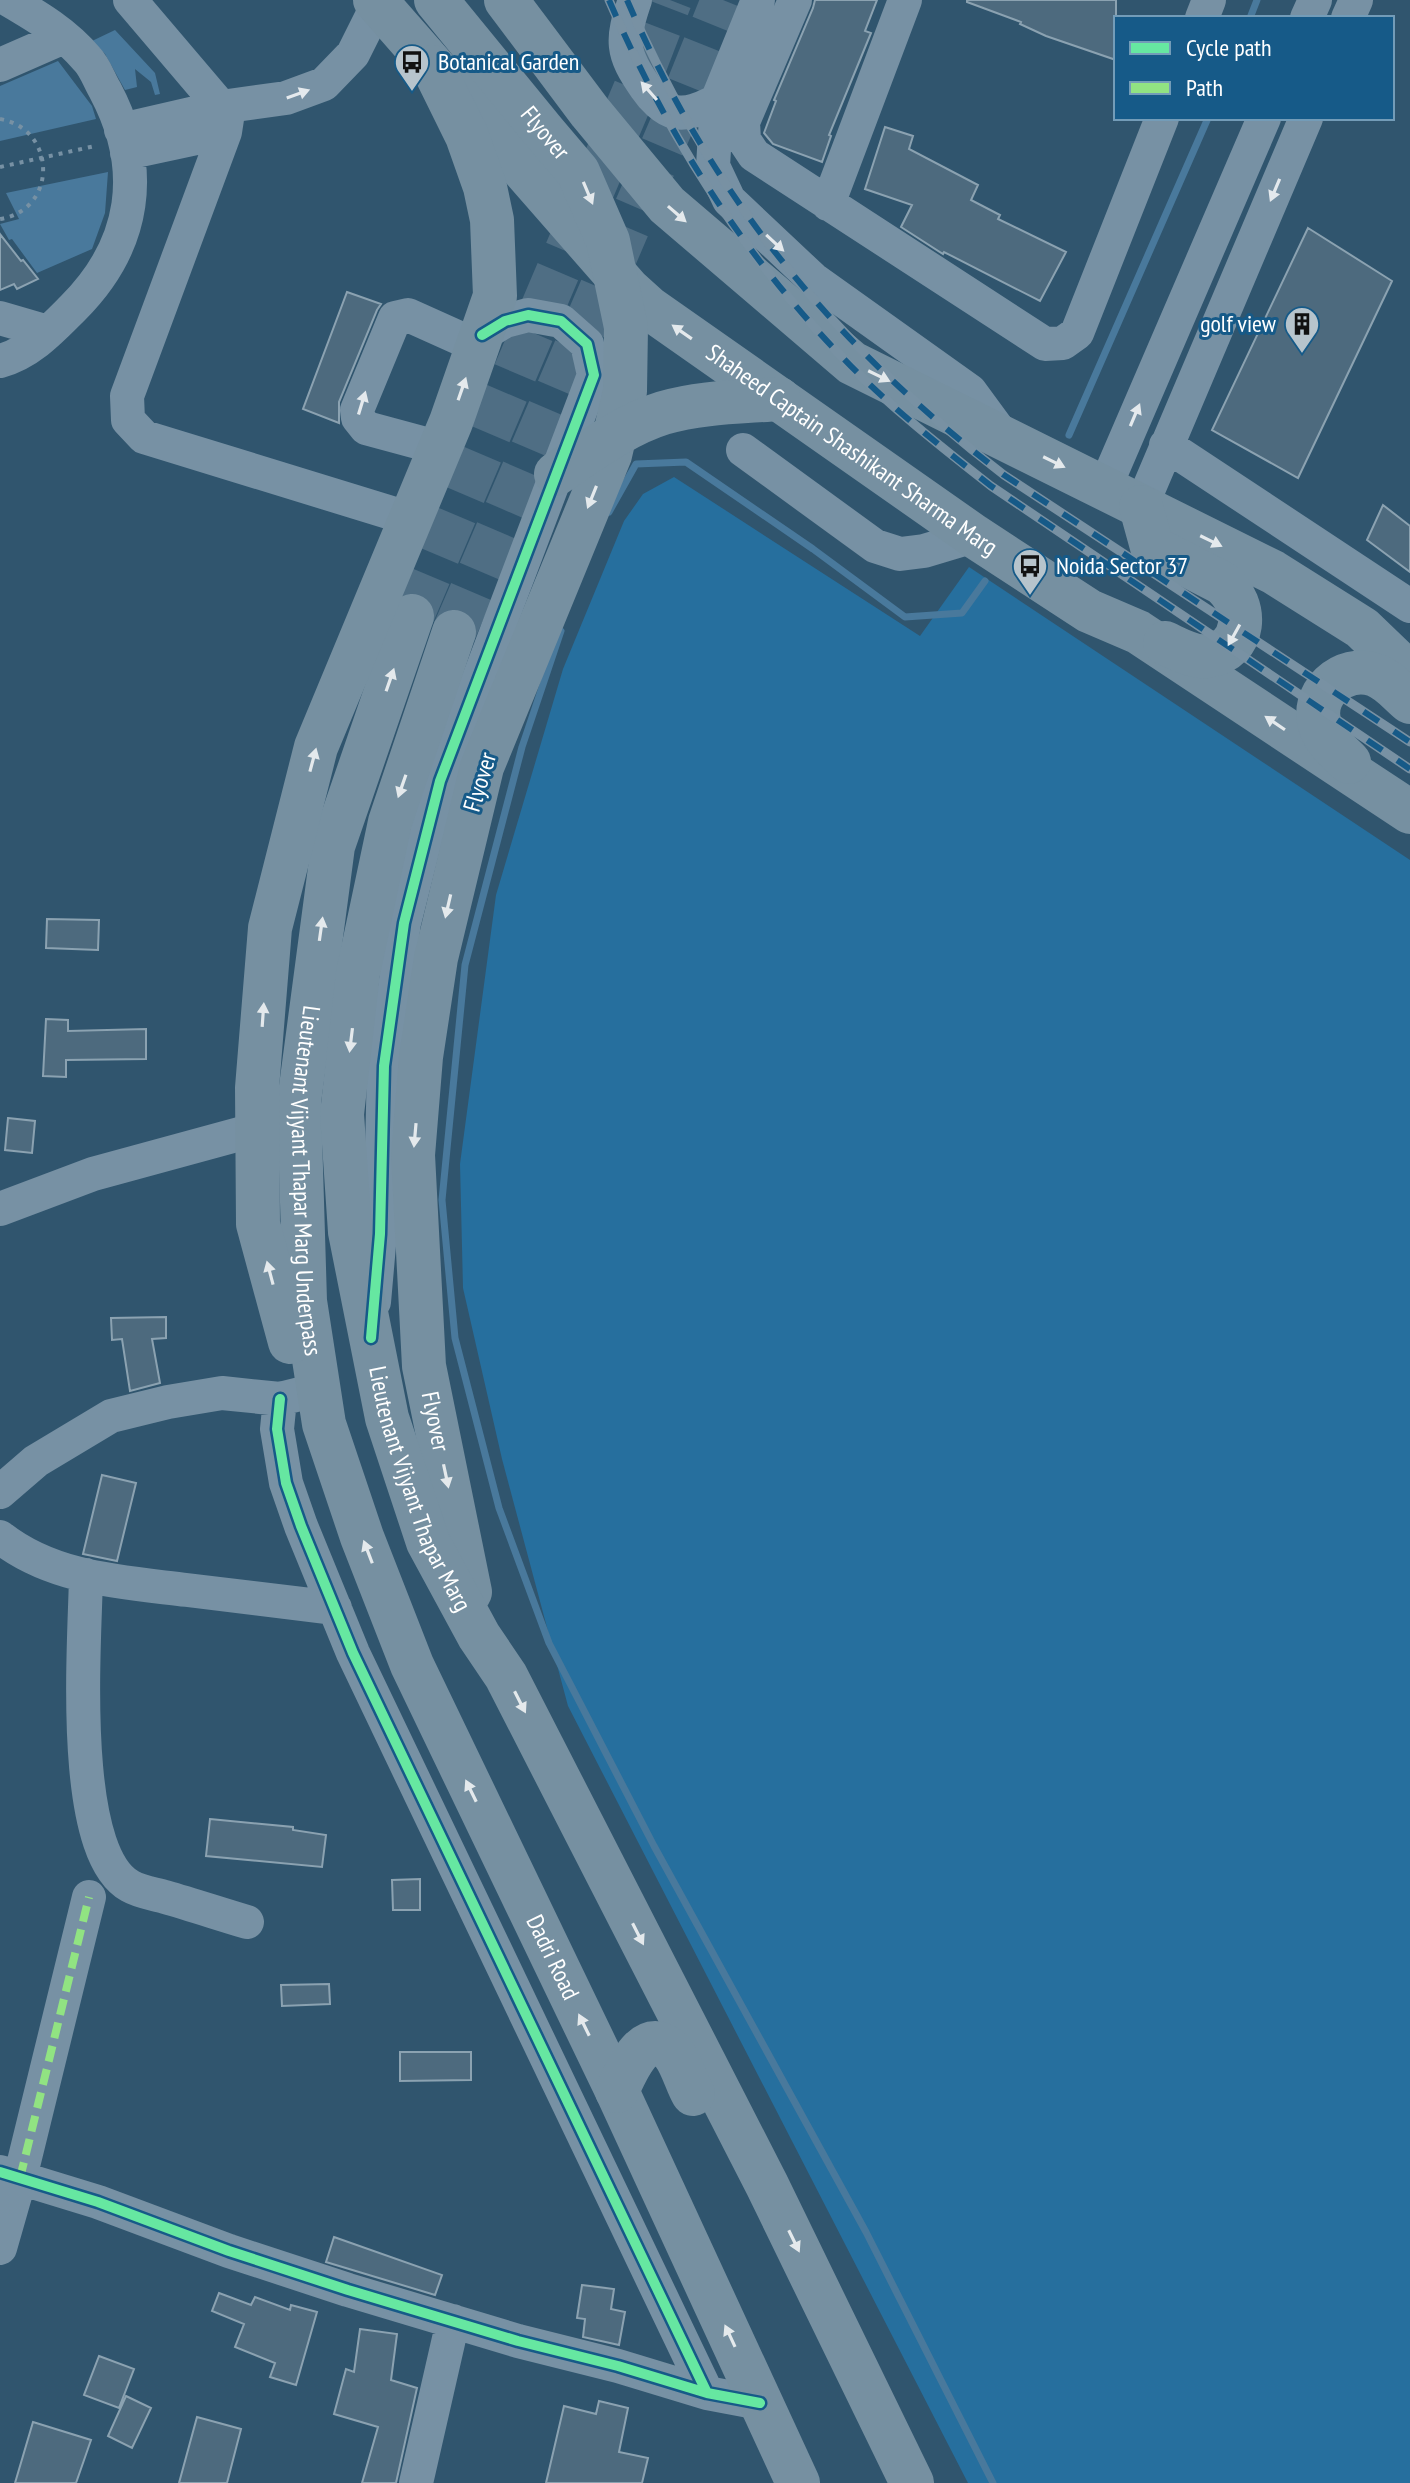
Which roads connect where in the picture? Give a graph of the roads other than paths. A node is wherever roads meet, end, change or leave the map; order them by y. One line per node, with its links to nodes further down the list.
1 (9, 0): 10 (street)
2 (130, 0): 14 (street)
3 (436, 0): 48 (main road, Flyover, one-way to 48)
4 (506, 0): 25 (main road, one-way to 25)
5 (635, 0): 13 (street, one-way to 5)
6 (758, 0): 13 (street)
7 (795, 0): 19 (street)
8 (905, 0): 19 (street)
9 (377, 2): 12 (main road); 14 (street, one-way to 9)
10 (64, 37): 11 (street); 18 (street)
11 (0, 65)
12 (433, 67): 22 (main road); 24 (main road, Shaheed Captain Shashikant Sharma Marg, one-way to 12)
13 (717, 101): 25 (street, one-way to 25)
14 (223, 120): 18 (street); 31 (street)
15 (1161, 120): 19 (street)
16 (1263, 120): 30 (street, one-way to 16)
17 (1305, 120): 26 (street, one-way to 26)
18 (124, 141): 21 (street)
19 (828, 204)
20 (0, 318): 21 (street)
21 (48, 332): 23 (street)
22 (480, 340): 27 (main road, one-way to 22); 27 (street, one-way to 22); 29 (street)
23 (0, 361)
24 (779, 399): 29 (main road); 32 (main road, Shaheed Captain Shashikant Sharma Marg)
25 (1004, 438): 30 (main road, one-way to 30)
26 (1166, 445): 30 (street); 33 (street)
27 (440, 448): 31 (main road)
28 (743, 450): 32 (street)
29 (556, 474): 42 (street)
30 (1123, 497): 36 (main road, one-way to 36); 37 (main road, one-way to 37)
31 (411, 519): 40 (main road, one-way to 31)
32 (974, 536): 36 (main road, Shaheed Captain Shashikant Sharma Marg)
33 (1410, 606)
34 (412, 616): 43 (main road, Lieutenant Vijyant Thapar Marg Underpass, one-way to 34)
35 (454, 632): 42 (main road, Lieutenant Vijyant Thapar Marg Underpass, one-way to 42)
36 (1138, 632): 39 (main road, Shaheed Captain Shashikant Sharma Marg, one-way to 36)
37 (1410, 674)
38 (1410, 702): 39 (main road)
39 (1396, 804)
40 (258, 1129): 41 (street); 43 (main road, one-way to 40)
41 (0, 1209)
42 (371, 1338): 48 (main road, Lieutenant Vijyant Thapar Marg)
43 (303, 1405): 44 (street); 47 (street); 51 (main road, Dadri Road, one-way to 43)
44 (0, 1492)
45 (0, 1537): 46 (street)
46 (86, 1575): 47 (street); 50 (street)
47 (335, 1608): 56 (street)
48 (479, 1636): 53 (main road, one-way to 53)
49 (89, 1897): 52 (street)
50 (247, 1922)
51 (617, 2091): 53 (main road); 57 (main road, Dadri Road, one-way to 51)
52 (10, 2175): 54 (street); 55 (street)
53 (767, 2185): 60 (main road, one-way to 60)
54 (0, 2248)
55 (453, 2321): 56 (street); 58 (street)
56 (707, 2393): 57 (street)
57 (760, 2403): 59 (main road, Dadri Road)
58 (416, 2483)
59 (798, 2483)
60 (912, 2483)

